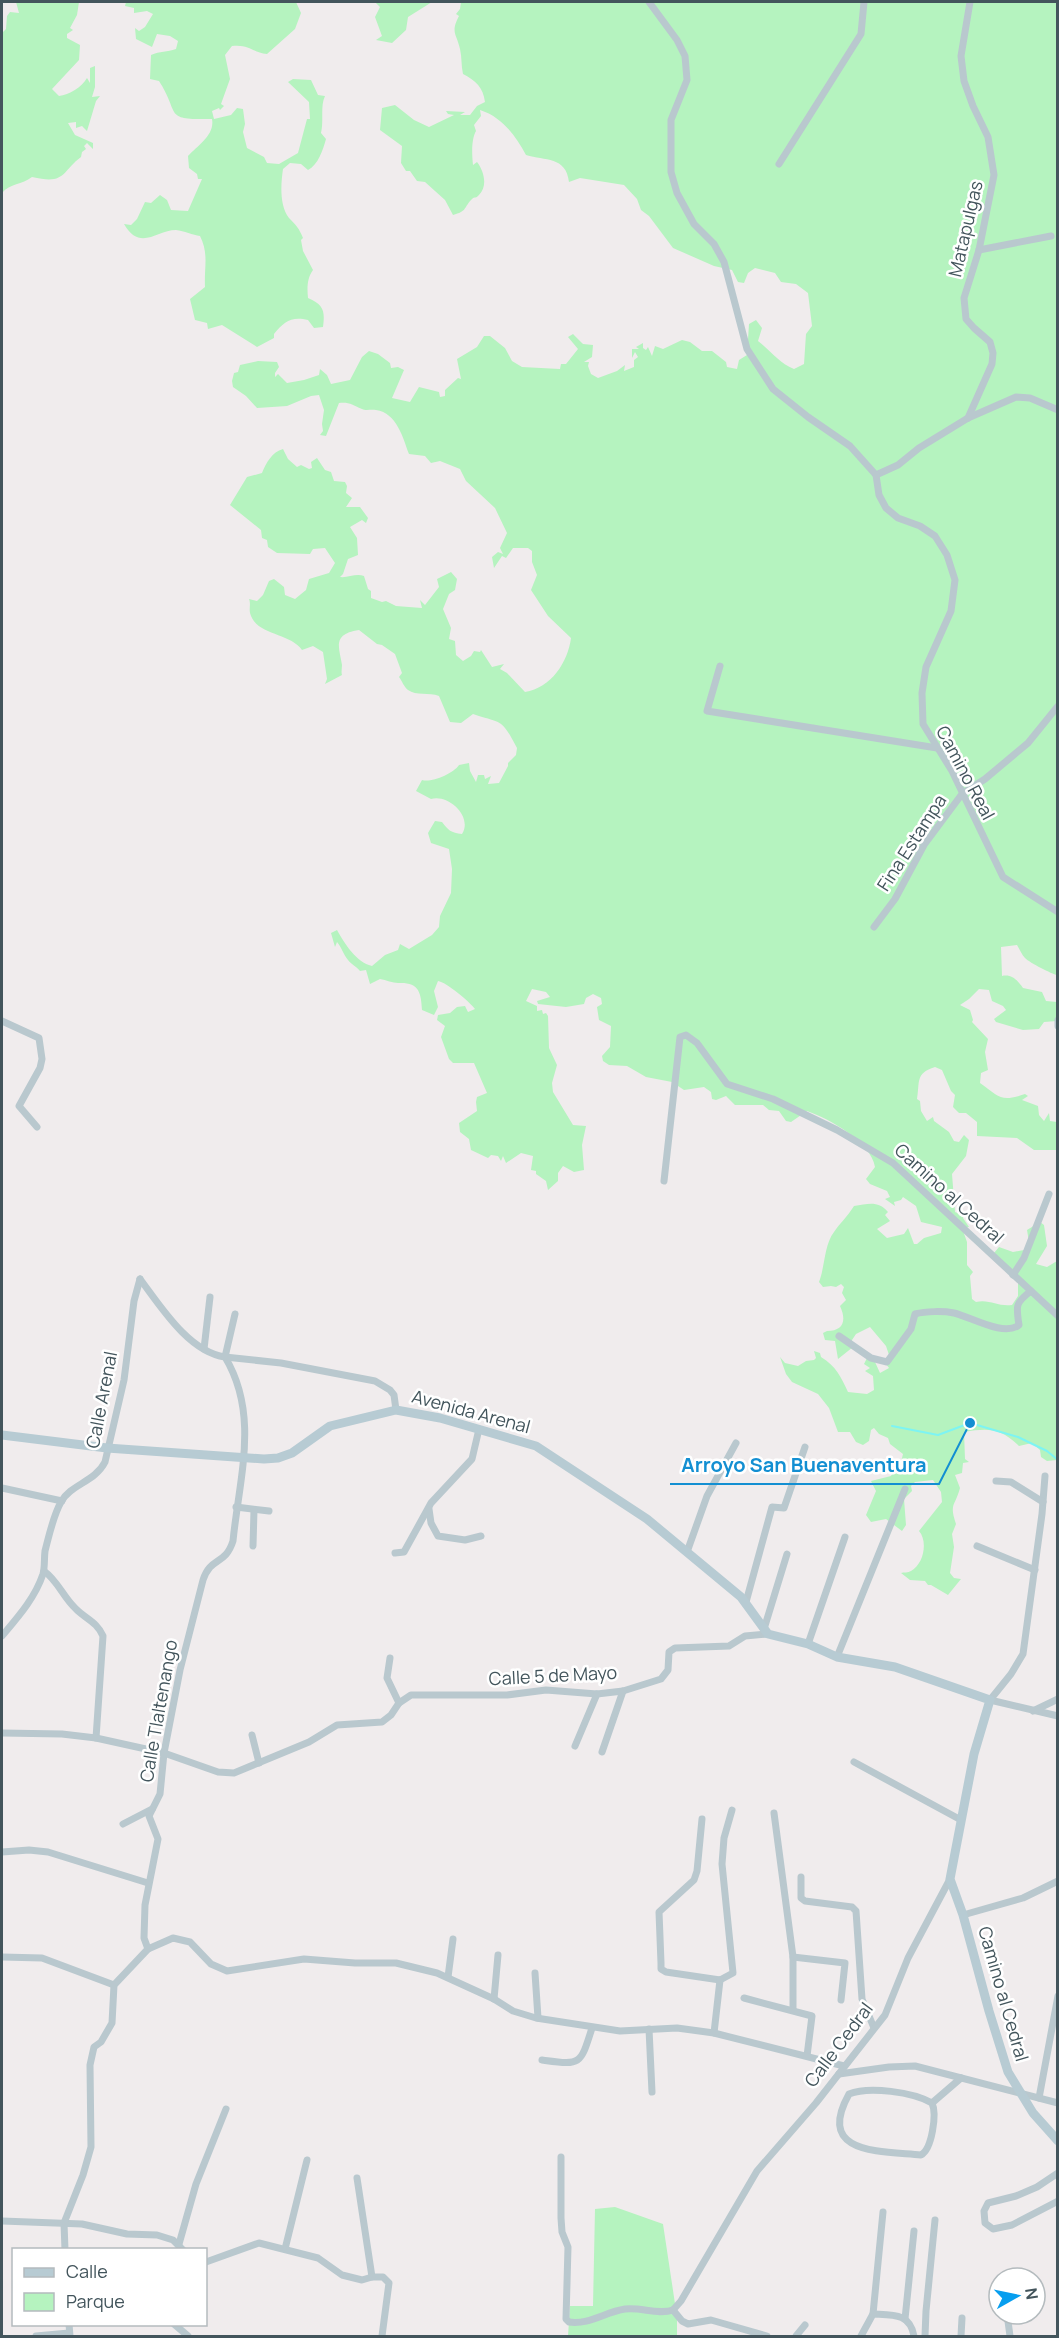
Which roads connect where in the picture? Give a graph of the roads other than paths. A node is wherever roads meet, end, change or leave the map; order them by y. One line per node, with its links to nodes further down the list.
1 (649, 2): 9 (street)
2 (864, 2): 4 (street)
3 (970, 2): 6 (street, Matapulgas)
4 (779, 164)
5 (1051, 236): 6 (street)
6 (979, 250): 8 (street, Matapulgas)
7 (1058, 410): 8 (street)
8 (968, 418): 9 (street)
9 (876, 475): 12 (street, Camino Real)
10 (720, 666): 12 (street)
11 (1058, 706): 13 (street, Fina Estampa)
12 (937, 748): 13 (street, Camino Real)
13 (962, 794): 14 (street, Camino Real); 15 (street, Fina Estampa)
14 (1058, 912)
15 (874, 927)
16 (1058, 1020): 18 (street)
17 (2, 1021): 19 (street)
18 (1058, 1026)
19 (37, 1127)
20 (664, 1181): 22 (street, Camino al Cedral)
21 (1049, 1194): 22 (street)
22 (1013, 1275): 23 (street, Camino al Cedral)
23 (1031, 1291): 26 (street, Camino al Cedral); 27 (street)
24 (210, 1297): 28 (street)
25 (235, 1314): 29 (street)
26 (1058, 1316)
27 (839, 1336)
28 (204, 1349): 29 (street); 35 (street, Calle Arenal)
29 (225, 1357): 30 (street); 36 (street, Calle Tlaltenango)
30 (396, 1410): 31 (street, Avenida Arenal); 36 (street, Avenida Arenal)
31 (479, 1429): 44 (street); 51 (street, Avenida Arenal)
32 (2, 1435): 35 (street, Avenida Arenal)
33 (736, 1443): 51 (street)
34 (805, 1447): 56 (street)
35 (107, 1448): 36 (street, Avenida Arenal); 41 (street, Calle Arenal)
36 (243, 1459): 43 (street, Calle Tlaltenango)
37 (1045, 1476): 42 (street)
38 (996, 1481): 42 (street)
39 (2, 1488): 41 (street)
40 (904, 1489): 60 (street)
41 (62, 1501): 55 (street)
42 (1043, 1502): 54 (street)
43 (236, 1507): 45 (street); 74 (street, Calle Tlaltenango)
44 (429, 1507): 47 (street); 52 (street)
45 (254, 1510): 46 (street); 49 (street)
46 (269, 1511)
47 (481, 1536)
48 (845, 1537): 59 (street)
49 (253, 1546)
50 (977, 1546): 54 (street)
51 (687, 1552): 56 (street, Avenida Arenal)
52 (395, 1553)
53 (787, 1554): 57 (street)
54 (1035, 1570): 65 (street)
55 (44, 1571): 58 (street); 71 (street)
56 (746, 1602): 57 (street, Avenida Arenal)
57 (766, 1631): 59 (street, Calle 5 de Mayo); 62 (street, Calle 5 de Mayo)
58 (2, 1636)
59 (808, 1644): 60 (street, Calle 5 de Mayo)
60 (837, 1657): 65 (street, Calle 5 de Mayo)
61 (390, 1658): 66 (street)
62 (623, 1691): 63 (street, Calle 5 de Mayo); 73 (street)
63 (597, 1695): 66 (street, Calle 5 de Mayo); 72 (street)
64 (1058, 1699): 67 (street)
65 (990, 1700): 67 (street, Calle 5 de Mayo); 81 (street, Calle Cedral)
66 (399, 1703): 76 (street, Calle 5 de Mayo)
67 (1033, 1711): 68 (street, Calle 5 de Mayo)
68 (1058, 1716)
69 (2, 1733): 71 (street, Calle 5 de Mayo)
70 (252, 1735): 76 (street)
71 (96, 1738): 74 (street, Calle 5 de Mayo)
72 (575, 1746)
73 (602, 1752)
74 (164, 1754): 76 (street, Calle 5 de Mayo); 77 (street, Calle Tlaltenango)
75 (854, 1762): 81 (street)
76 (259, 1763)
77 (152, 1809): 82 (street); 87 (street, Calle Tlaltenango)
78 (732, 1810): 96 (street)
79 (774, 1813): 93 (street)
80 (702, 1819): 96 (street)
81 (961, 1820): 85 (street, Calle Cedral)
82 (123, 1824)
83 (2, 1852): 87 (street)
84 (801, 1877): 105 (street)
85 (950, 1879): 88 (street, Camino al Cedral); 105 (street, Calle Cedral)
86 (1058, 1881): 88 (street)
87 (148, 1883): 90 (street, Calle Tlaltenango)
88 (963, 1915): 114 (street, Camino al Cedral)
89 (453, 1939): 95 (street)
90 (148, 1949): 95 (street); 97 (street)
91 (498, 1955): 100 (street)
92 (2, 1957): 97 (street)
93 (793, 1957): 101 (street); 102 (street)
94 (535, 1973): 103 (street)
95 (448, 1977): 100 (street)
96 (720, 1980): 107 (street)
97 (114, 1985): 128 (street)
98 (1058, 1996): 115 (street)
99 (744, 1998): 102 (street)
100 (494, 1999): 103 (street)
101 (841, 2000)
102 (793, 2010): 108 (street)
103 (538, 2018): 104 (street)
104 (592, 2028): 106 (street); 109 (street)
105 (874, 2028): 110 (street, Calle Cedral)
106 (649, 2029): 107 (street); 113 (street)
107 (714, 2033): 108 (street)
108 (807, 2056): 110 (street)
109 (542, 2060)
110 (844, 2066): 111 (street, Calle Cedral)
111 (839, 2074): 112 (street); 135 (street, Calle Cedral)
112 (961, 2078): 114 (street); 116 (street)
113 (652, 2092)
114 (1020, 2093): 115 (street); 119 (street, Camino al Cedral)
115 (1039, 2098): 117 (street)
116 (932, 2103): 116 (street)
117 (1058, 2103)
118 (226, 2109): 130 (street)
119 (1058, 2141)
120 (561, 2157): 135 (street)
121 (307, 2160): 132 (street)
122 (1058, 2173): 124 (street)
123 (357, 2178): 134 (street)
124 (1058, 2201)
125 (883, 2212): 136 (street)
126 (935, 2220): 149 (street)
127 (2, 2222): 128 (street)
128 (64, 2223): 130 (street); 131 (street)
129 (914, 2231): 138 (street)
130 (181, 2247)
131 (65, 2248)
132 (285, 2249): 133 (street); 134 (street)
133 (207, 2262)
134 (372, 2277): 144 (street)
135 (673, 2310): 145 (street)
136 (873, 2314): 138 (street); 147 (street)
137 (962, 2318): 150 (street)
138 (905, 2319): 148 (street)
139 (805, 2325): 146 (street)
140 (175, 2326): 143 (street)
141 (69, 2331): 142 (street)
142 (36, 2337)
143 (188, 2337)
144 (382, 2337)
145 (767, 2337)
146 (796, 2337)
147 (861, 2337)
148 (914, 2337)
149 (925, 2337)
150 (961, 2337)

